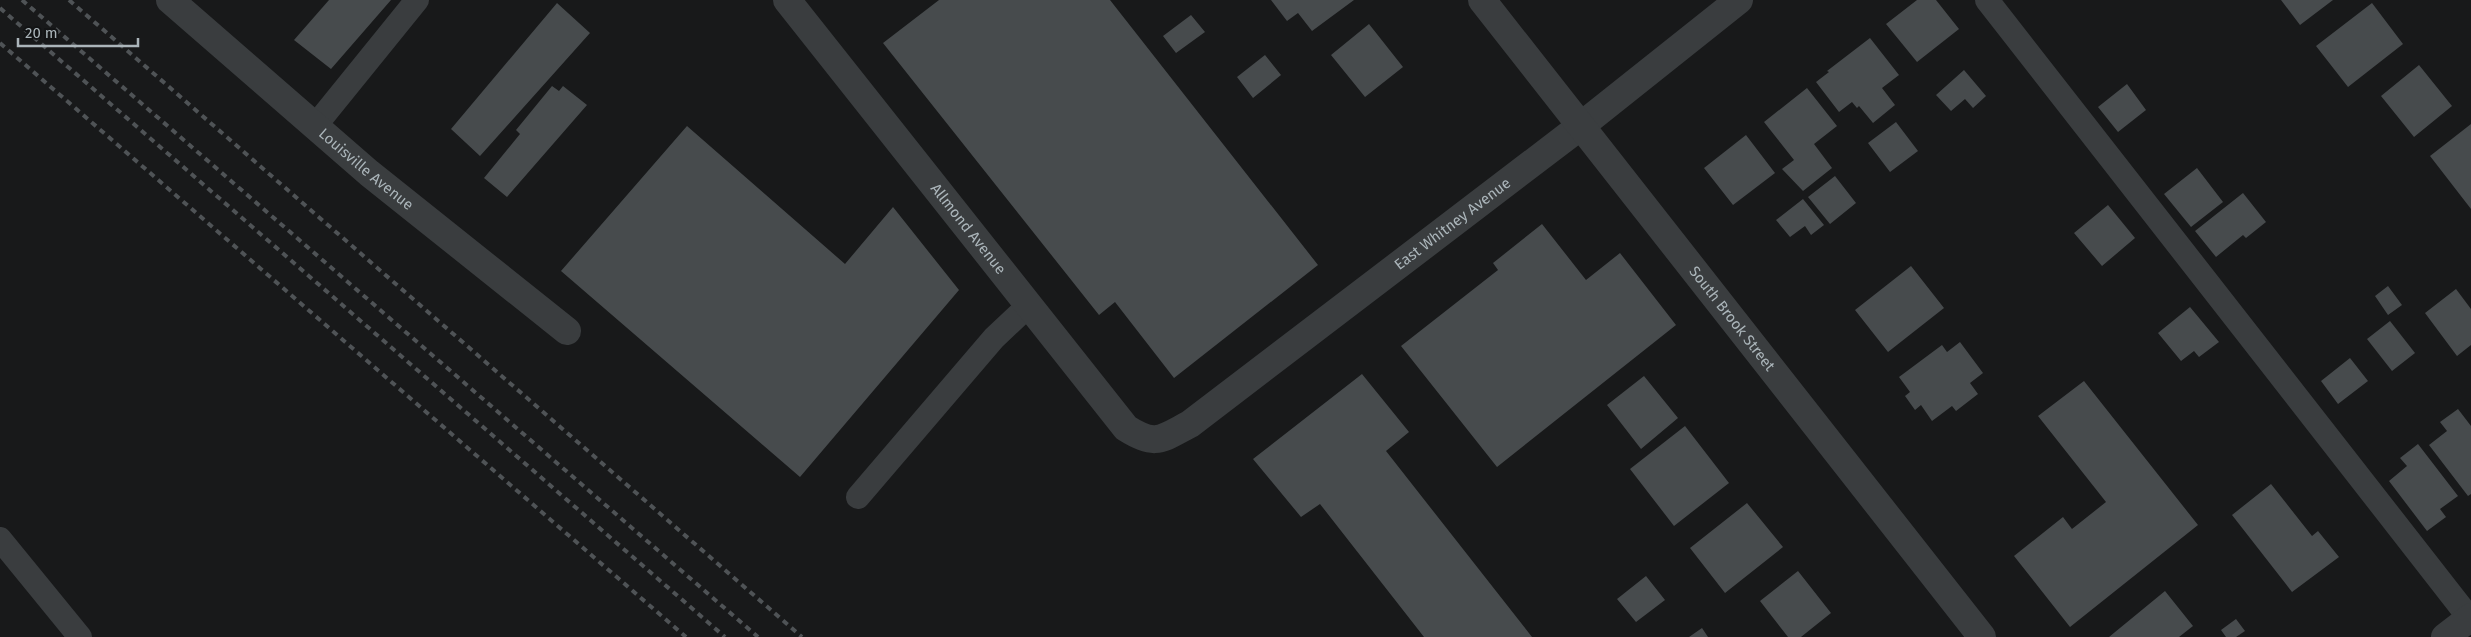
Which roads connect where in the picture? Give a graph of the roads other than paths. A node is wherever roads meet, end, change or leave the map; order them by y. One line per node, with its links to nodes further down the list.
1 (170, 0): 8 (street, Louisville Avenue)
2 (417, 0): 8 (lane)
3 (787, 0): 9 (street, Allmond Avenue)
4 (1482, 0): 7 (street, South Brook Street)
5 (1739, 0): 7 (street, East Whitney Avenue)
6 (1987, 0): 14 (lane)
7 (1582, 125): 11 (street, East Whitney Avenue); 16 (street, South Brook Street)
8 (316, 126): 10 (street, Louisville Avenue)
9 (1029, 305): 11 (street, Allmond Avenue); 12 (lane)
10 (567, 330)
11 (1162, 439)
12 (858, 497)
13 (0, 539): 15 (lane)
14 (2471, 618): 17 (street)
15 (80, 637)
16 (1982, 637)
17 (2445, 637)

